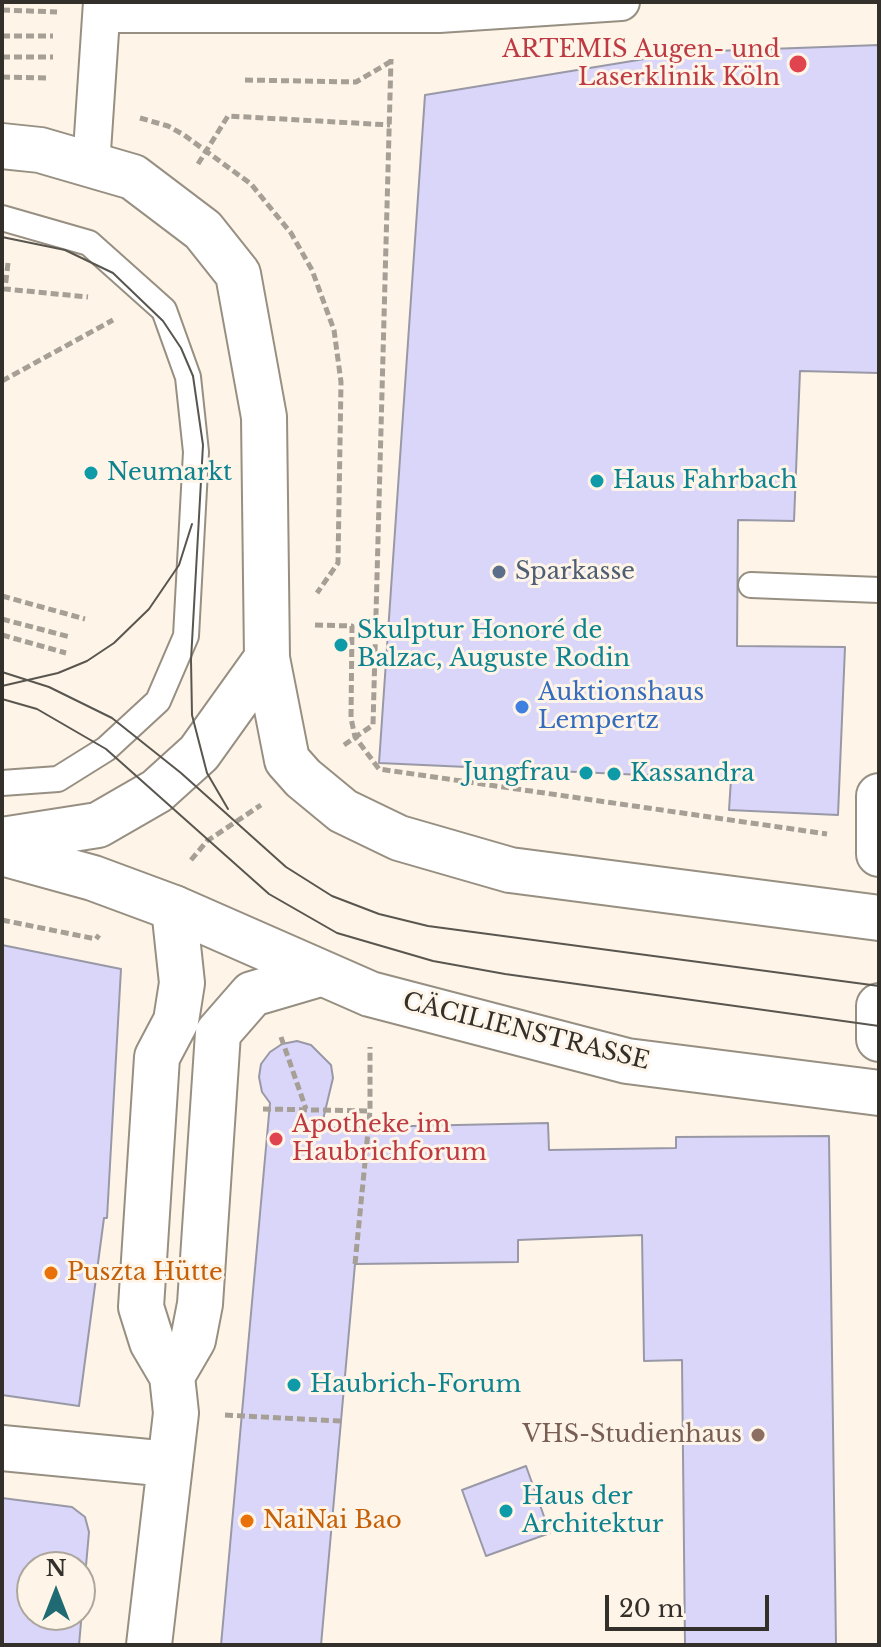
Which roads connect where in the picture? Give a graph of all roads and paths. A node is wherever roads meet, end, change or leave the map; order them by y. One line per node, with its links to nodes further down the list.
1 (621, 2): 3 (street)
2 (102, 8): 3 (street); 15 (street)
3 (392, 14): 8 (path)
4 (2, 36): 5 (path)
5 (54, 36)
6 (2, 57): 7 (path)
7 (54, 57)
8 (391, 62): 11 (path); 12 (path)
9 (2, 77): 10 (path)
10 (54, 78)
11 (245, 80)
12 (390, 125): 14 (path); 31 (path)
13 (2, 146): 15 (main road)
14 (207, 149)
15 (91, 166): 30 (main road)
16 (2, 218): 33 (lane)
17 (9, 251): 18 (path)
18 (97, 298)
19 (118, 317): 20 (path)
20 (2, 381)
21 (751, 585): 22 (lane)
22 (879, 590)
23 (2, 596): 25 (path)
24 (2, 619): 28 (path)
25 (85, 619)
26 (305, 625): 31 (path)
27 (2, 635): 29 (path)
28 (70, 637)
29 (66, 653)
30 (267, 658): 32 (main road); 35 (main road)
31 (355, 737): 36 (path)
32 (303, 778): 39 (path); 40 (main road)
33 (2, 783)
34 (879, 796): 36 (main road)
35 (2, 840)
36 (878, 841): 38 (main road)
37 (2, 853): 39 (main road)
38 (879, 854)
39 (174, 908): 41 (main road); 51 (main road)
40 (879, 918)
41 (320, 974): 42 (main road, CÄCILIENSTRASSE); 47 (main road)
42 (370, 994): 46 (main road, CÄCILIENSTRASSE); 49 (path)
43 (879, 1006): 45 (main road)
44 (279, 1033): 48 (path)
45 (879, 1039)
46 (879, 1093)
47 (213, 1109): 48 (path); 51 (main road)
48 (306, 1109): 49 (path)
49 (370, 1111): 50 (path)
50 (355, 1264)
51 (174, 1394): 52 (path); 54 (main road)
52 (340, 1421)
53 (2, 1448): 54 (main road)
54 (169, 1464): 55 (main road)
55 (149, 1645)

